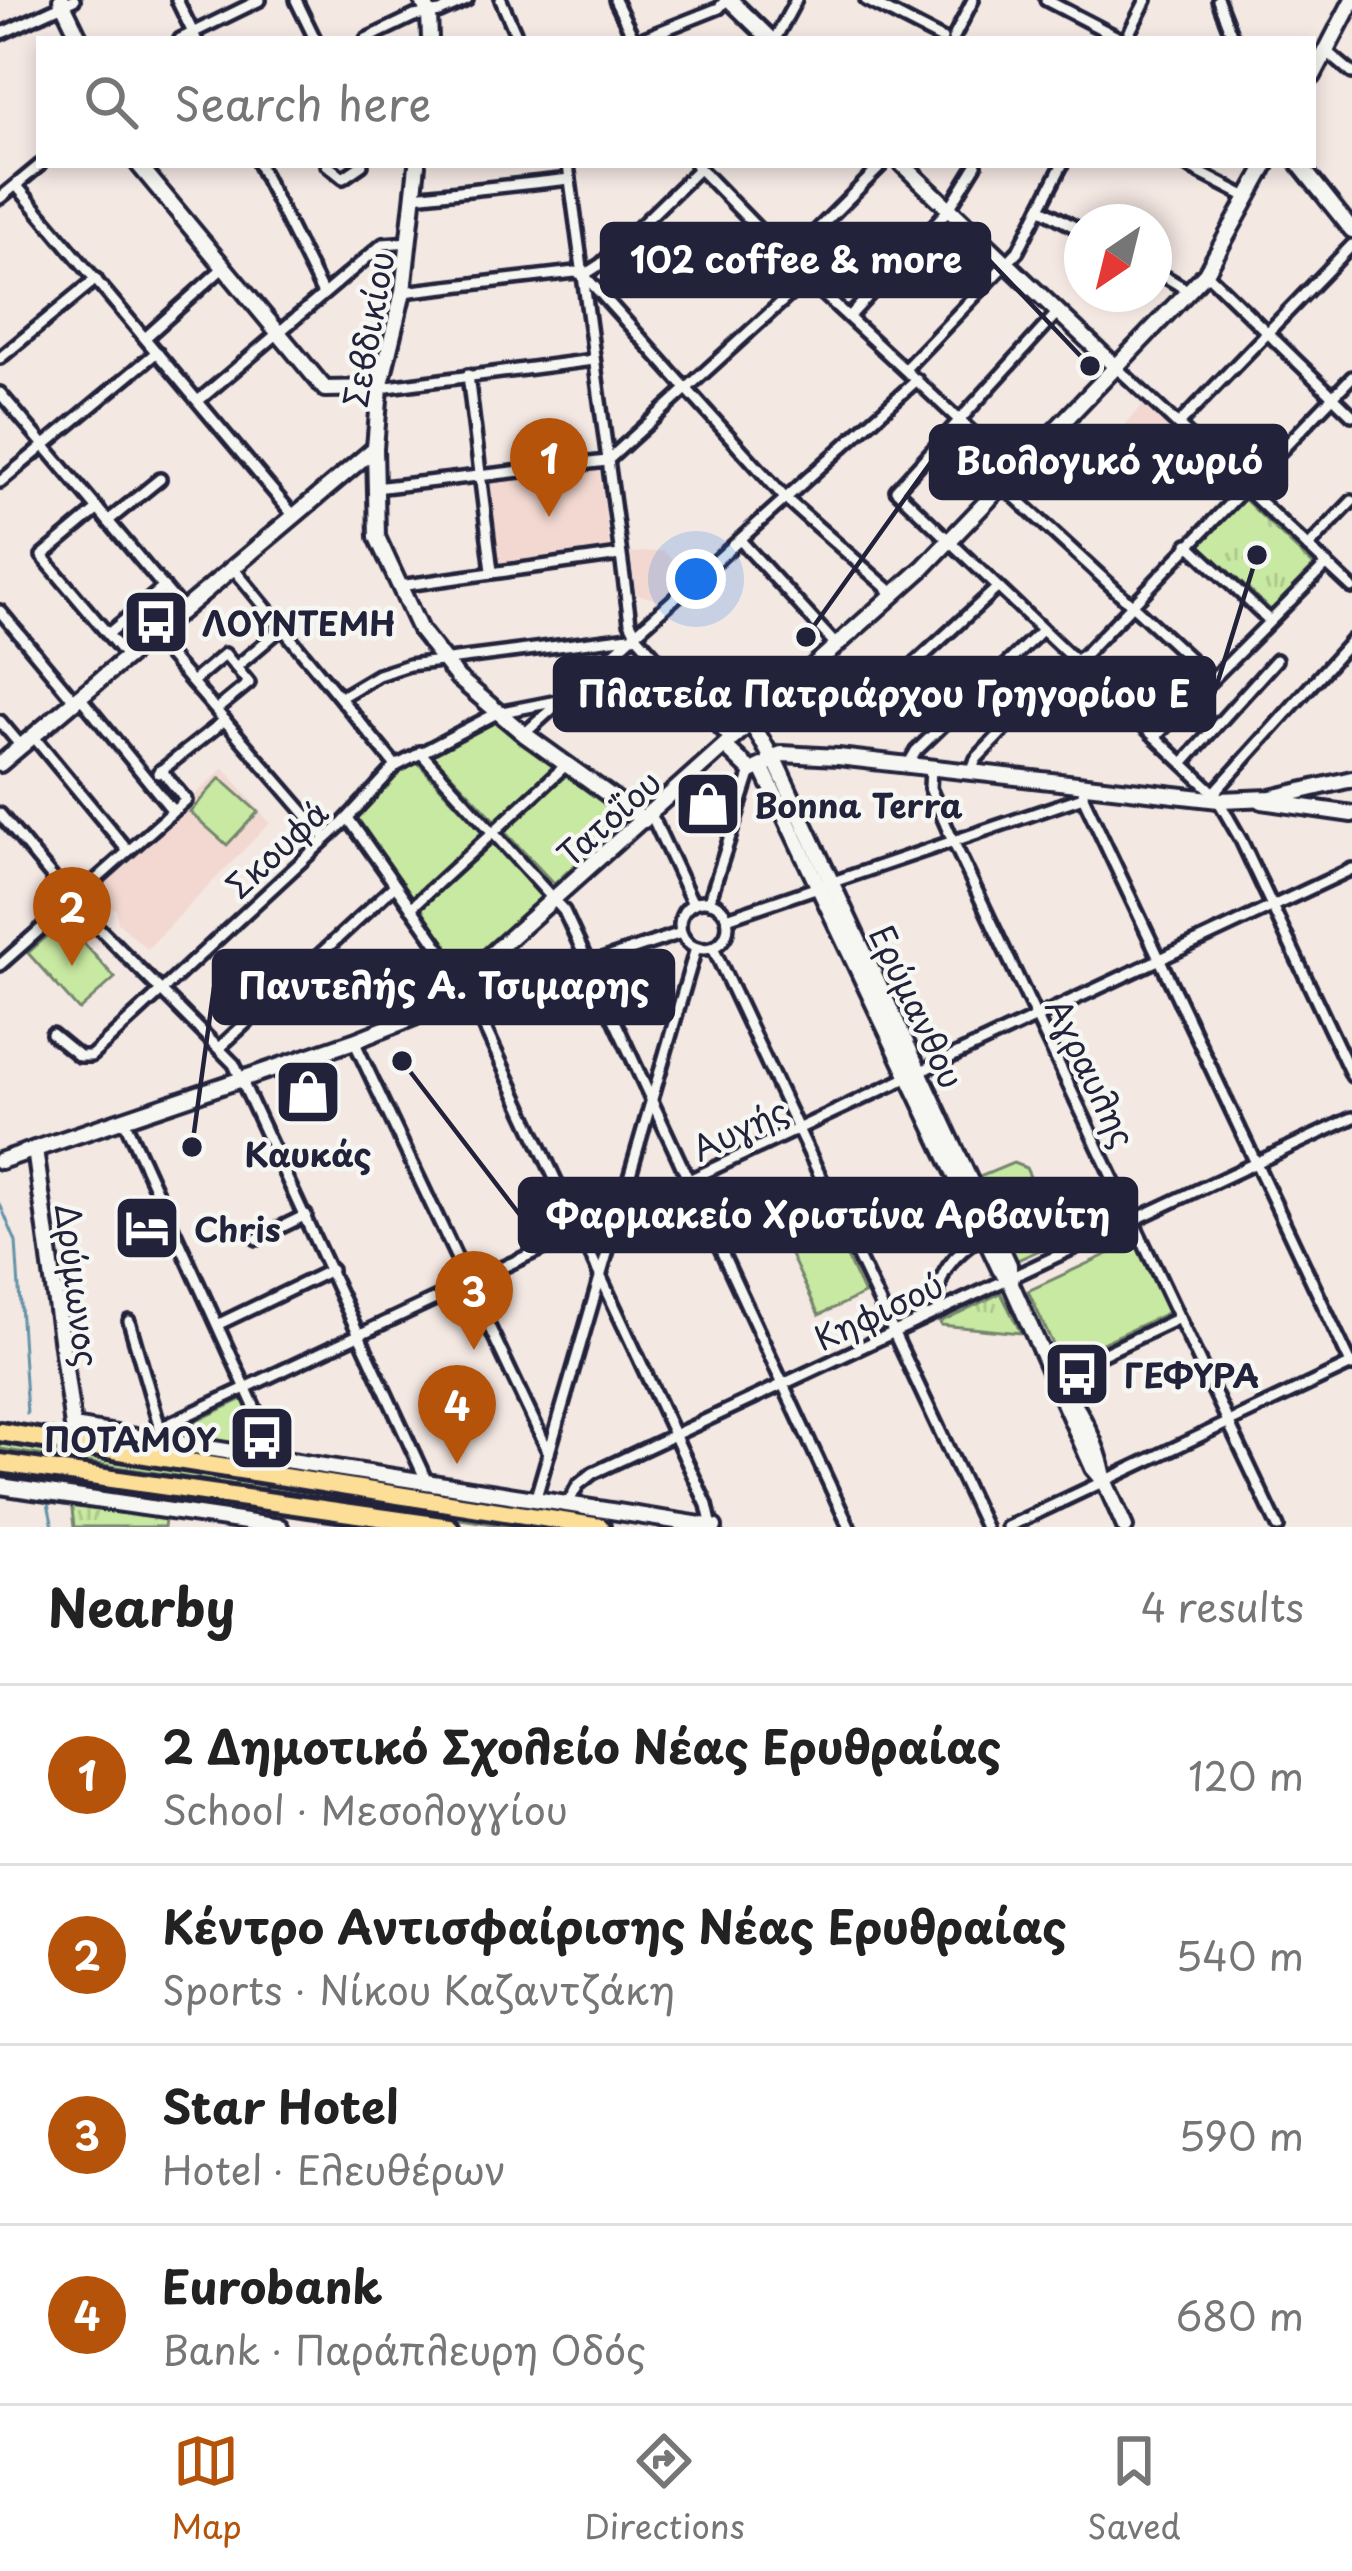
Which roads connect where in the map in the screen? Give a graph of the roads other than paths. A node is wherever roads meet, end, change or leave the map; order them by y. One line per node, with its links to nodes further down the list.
1 (177, 0): 21 (street)
2 (260, 0): 21 (street)
3 (296, 0): 22 (street)
4 (467, 0): 17 (street)
5 (501, 0): 24 (street)
6 (615, 0): 25 (street)
7 (698, 0): 18 (street)
8 (728, 0): 18 (street); 27 (main road)
9 (796, 0): 28 (street)
10 (866, 0): 29 (street)
11 (973, 0): 30 (street)
12 (1046, 0): 31 (street)
13 (1147, 0): 32 (street)
14 (1218, 0): 33 (street)
15 (1352, 1): 34 (main road)
16 (66, 2): 19 (street); 20 (main road)
17 (425, 7): 23 (street)
18 (700, 15): 26 (street)
19 (0, 34)
20 (79, 36)
21 (195, 36)
22 (314, 36)
23 (372, 36)
24 (517, 36)
25 (636, 36)
26 (646, 36)
27 (770, 36)
28 (775, 36)
29 (936, 36)
30 (955, 36)
31 (1118, 36)
32 (1126, 36)
33 (1232, 36)
34 (1326, 51): 35 (main road); 36 (street)
35 (1316, 70)
36 (1352, 73)
37 (36, 168): 54 (street)
38 (142, 168): 66 (main road)
39 (260, 168): 74 (street)
40 (331, 168): 41 (street)
41 (358, 168)
42 (417, 168): 55 (main road, Σεβδικίου)
43 (568, 168): 53 (street)
44 (696, 168): 68 (street)
45 (698, 168): 64 (street)
46 (879, 168): 64 (street)
47 (906, 168): 59 (main road)
48 (974, 168): 59 (street)
49 (1060, 168): 58 (street)
50 (1191, 168): 57 (street)
51 (1264, 168): 57 (main road, Τατοΐου)
52 (1302, 168): 61 (main road)
53 (570, 179): 55 (street); 68 (street)
54 (16, 184): 56 (street); 70 (street)
55 (414, 196): 62 (main road, Σεβδικίου)
56 (0, 198)
57 (1249, 198): 67 (main road, Τατοΐου)
58 (1040, 208): 60 (street); 65 (street)
59 (949, 209): 65 (main road); 76 (street)
60 (1064, 221)
61 (1352, 230)
62 (410, 242): 73 (main road, Σεβδικίου); 74 (street)
63 (1352, 244): 78 (street)
64 (788, 259): 69 (street)
65 (1007, 264): 75 (main road); 84 (street)
66 (224, 267): 77 (main road); 79 (street)
67 (1206, 273): 72 (main road, Τατοΐου); 78 (street)
68 (584, 275): 73 (street); 82 (street); 88 (street)
69 (807, 278): 76 (street); 88 (street)
70 (96, 279): 79 (street); 81 (street)
71 (1172, 281): 72 (street)
72 (1189, 291): 83 (main road, Τατοΐου)
73 (403, 292): 89 (main road, Σεβδικίου)
74 (323, 294): 77 (street)
75 (1058, 312): 83 (main road); 94 (street)
76 (849, 317): 84 (street)
77 (278, 332): 89 (main road); 92 (street)
78 (1266, 332): 91 (street); 95 (street)
79 (145, 338): 80 (street)
80 (157, 352): 92 (street); 96 (street)
81 (0, 358)
82 (593, 360): 85 (street); 98 (street)
83 (1116, 367): 95 (street); 100 (main road, Τατοΐου)
84 (905, 369): 87 (street)
85 (469, 375): 89 (street); 101 (street)
86 (1352, 377): 91 (street)
87 (917, 380): 94 (street); 107 (street, Σκουφά)
88 (686, 387): 98 (street); 107 (street)
89 (380, 388): 97 (main road, Σεβδικίου)
90 (0, 393): 96 (street)
91 (1332, 396): 93 (street); 106 (street)
92 (198, 401): 110 (street)
93 (1352, 415)
94 (958, 419): 100 (street); 113 (street)
95 (1178, 425): 106 (street)
96 (44, 446): 103 (street); 109 (street)
97 (375, 448): 99 (main road); 104 (main road, Σεβδικίου)
98 (607, 461): 101 (street); 116 (street)
99 (349, 469): 104 (main road); 110 (main road)
100 (1015, 472): 105 (main road, Τατοΐου)
101 (482, 478): 104 (street); 119 (street)
102 (160, 479): 111 (street)
103 (0, 482)
104 (375, 482): 120 (main road, Σεβδικίου)
105 (1002, 485): 113 (main road, Τατοΐου); 125 (street)
106 (1244, 487): 114 (street); 115 (street)
107 (785, 498): 112 (street, Σκουφά); 124 (street)
108 (1352, 501): 115 (street)
109 (98, 509): 111 (street); 131 (street)
110 (294, 516): 118 (main road)
111 (108, 521): 121 (street)
112 (740, 539): 133 (street, Σκουφά); 135 (street)
113 (949, 541): 122 (street); 124 (main road, Τατοΐου)
114 (1188, 544): 125 (street); 128 (street)
115 (1308, 547): 117 (street)
116 (620, 555): 119 (street); 133 (street)
117 (1327, 564): 123 (street); 128 (street)
118 (233, 568): 126 (main road); 129 (street)
119 (492, 571): 120 (street)
120 (399, 586): 137 (main road, Σεβδικίου)
121 (164, 587): 126 (street); 131 (street)
122 (997, 588): 130 (street); 143 (street)
123 (1352, 588)
124 (895, 595): 135 (main road, Τατοΐου)
125 (1131, 605): 139 (street); 141 (street)
126 (183, 610): 132 (main road)
127 (0, 611): 145 (street)
128 (1270, 621): 141 (street)
129 (282, 628): 140 (street); 144 (street)
130 (1041, 631): 139 (street); 161 (street)
131 (108, 634): 136 (street)
132 (152, 636): 136 (main road); 142 (street)
133 (637, 636): 137 (street); 146 (street, Σκουφά); 155 (street)
134 (1352, 640): 169 (street)
135 (838, 647): 151 (main road, Τατοΐου)
136 (127, 657): 145 (main road)
137 (441, 659): 144 (street); 148 (main road, Σεβδικίου)
138 (1276, 660): 159 (street)
139 (1075, 662): 153 (street); 165 (street)
140 (236, 667): 142 (street); 147 (street)
141 (1212, 679): 153 (street)
142 (192, 682): 147 (street)
143 (887, 689)
144 (341, 697): 162 (street)
145 (77, 699): 154 (main road); 167 (street)
146 (563, 700): 148 (street, Σκουφά); 152 (street, Σκουφά)
147 (216, 710): 149 (street)
148 (497, 713): 152 (main road, Σεβδικίου); 156 (street, Σκουφά)
149 (225, 719): 164 (street); 177 (street)
150 (0, 721): 154 (street)
151 (751, 725): 155 (main road, Τατοΐου); 157 (main road, Ερύμανθου)
152 (524, 734): 160 (main road, Σεβδικίου)
153 (1155, 737): 159 (street)
154 (27, 741): 158 (main road); 179 (street)
155 (729, 744): 157 (main road); 174 (main road, Τατοΐου)
156 (420, 752): 162 (street, Σκουφά); 176 (street)
157 (763, 760): 161 (main road); 181 (main road, Ερύμανθου); 185 (street)
158 (0, 764)
159 (1183, 764): 169 (street)
160 (566, 765): 174 (main road, Σεβδικίου); 176 (street)
161 (908, 765): 163 (main road)
162 (396, 766): 175 (street, Σκουφά)
163 (931, 768): 165 (main road); 178 (street, Αγραυλης)
164 (161, 770): 167 (street); 171 (street)
165 (970, 772): 168 (main road)
166 (1350, 777): 170 (main road)
167 (149, 781): 171 (street)
168 (1084, 791): 169 (main road); 178 (street); 193 (street)
169 (1217, 797): 170 (main road); 187 (street)
170 (1258, 799): 173 (main road)
171 (173, 811): 179 (street)
172 (0, 814): 184 (street)
173 (1352, 814)
174 (648, 817): 183 (main road, Τατοΐου); 186 (street)
175 (348, 818): 177 (street, Σκουφά); 182 (street)
176 (494, 831): 183 (street); 188 (street)
177 (326, 838): 197 (street, Σκουφά)
178 (952, 838): 181 (street); 199 (street, Αγραυλης)
179 (128, 851): 184 (street)
180 (1352, 869): 187 (street, Αυγής)
181 (825, 884): 189 (street); 203 (main road, Ερύμανθου)
182 (395, 885): 188 (street); 202 (street)
183 (557, 899): 195 (street); 196 (main road, Τατοΐου)
184 (71, 901): 194 (street); 197 (street)
185 (709, 902): 186 (street); 189 (street)
186 (693, 904): 190 (street)
187 (1272, 907): 193 (street, Αυγής); 204 (street)
188 (411, 908): 196 (street)
189 (727, 918): 192 (street)
190 (681, 933): 191 (street); 195 (street)
191 (696, 948): 192 (street); 206 (street)
192 (713, 948): 209 (street)
193 (1158, 960): 199 (street, Αυγής); 212 (street)
194 (0, 965)
195 (588, 966): 198 (street); 206 (street)
196 (463, 981): 198 (street); 201 (main road, Τατοΐου)
197 (164, 991): 200 (street, Σκουφά); 202 (street)
198 (471, 1004): 217 (street)
199 (1036, 1018): 203 (street, Αυγής); 216 (street, Αγραυλης)
200 (52, 1034)
201 (354, 1041): 205 (main road, Τατοΐου); 223 (street)
202 (219, 1048): 205 (street)
203 (914, 1075): 209 (street, Αυγής); 218 (main road, Ερύμανθου); 222 (main road, Ερύμανθου)
204 (1352, 1076)
205 (242, 1080): 208 (main road, Τατοΐου); 214 (street)
206 (652, 1099): 213 (street); 215 (street)
207 (1352, 1118): 212 (street, Κηφισού)
208 (124, 1120): 210 (main road, Τατοΐου); 227 (street)
209 (798, 1130): 213 (street, Αυγής); 228 (street)
210 (34, 1149): 211 (main road, Τατοΐου); 236 (main road, Δρύμωνος)
211 (0, 1161)
212 (1256, 1163): 216 (street, Κηφισού); 230 (street)
213 (691, 1180): 215 (street, Αυγής); 232 (street)
214 (306, 1215): 219 (street); 220 (street)
215 (619, 1215): 217 (street, Αυγής); 221 (street)
216 (1133, 1220): 222 (street, Κηφισού); 225 (street, Αγραυλης)
217 (577, 1233): 221 (street); 223 (street, Αυγής)
218 (984, 1235): 222 (main road, Ερύμανθου); 224 (street)
219 (257, 1238)
220 (331, 1270): 227 (street); 229 (street)
221 (600, 1279): 237 (street); 238 (street)
222 (1009, 1279): 224 (street, Κηφισού); 231 (main road, Ερύμανθου)
223 (467, 1285): 229 (street, Αυγής); 238 (street)
224 (939, 1311): 228 (street, Κηφισού)
225 (1179, 1318): 231 (street); 234 (street, Αγραυλης)
226 (129, 1321): 236 (street)
227 (219, 1324): 233 (street)
228 (893, 1333): 232 (street, Κηφισού); 251 (street)
229 (361, 1335): 233 (street, Αυγής); 241 (street)
230 (1352, 1365): 234 (street)
231 (1054, 1377): 242 (main road, Ερύμανθου)
232 (785, 1384): 237 (street, Κηφισού); 250 (street)
233 (248, 1388): 236 (street, Αυγής); 239 (street)
234 (1229, 1422): 242 (street); 254 (street, Αγραυλης)
235 (0, 1432): 248 (highway)
236 (159, 1435): 239 (main road)
237 (675, 1437): 245 (street, Κηφισού); 249 (street)
238 (549, 1453): 244 (street)
239 (278, 1460): 241 (main road)
240 (0, 1463): 247 (highway)
241 (427, 1482): 244 (main road)
242 (1105, 1482): 252 (street); 253 (main road, Ερύμανθου)
243 (0, 1486): 246 (main road)
244 (536, 1497): 245 (main road)
245 (568, 1502): 249 (main road)
246 (280, 1527)
247 (449, 1527)
248 (599, 1527)
249 (713, 1527)
250 (849, 1527)
251 (985, 1527)
252 (1007, 1527)
253 (1125, 1527)
254 (1278, 1527)

